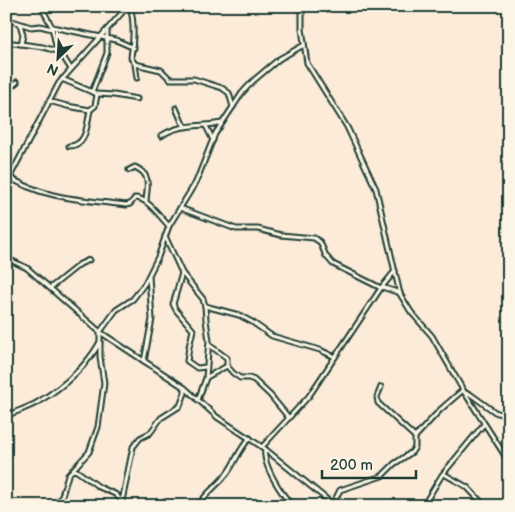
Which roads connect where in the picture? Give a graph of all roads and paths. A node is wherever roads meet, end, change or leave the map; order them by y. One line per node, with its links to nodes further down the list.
1 (41, 6): 6 (street)
2 (129, 6): 7 (street); 14 (street)
3 (302, 6): 13 (street)
4 (6, 19): 5 (street)
5 (19, 23): 6 (street); 12 (street)
6 (52, 28): 8 (street); 10 (street)
7 (107, 30): 8 (street); 9 (street)
8 (100, 38): 9 (street); 18 (street)
9 (106, 39): 14 (street); 23 (street)
10 (54, 40): 15 (street); 16 (street)
11 (6, 42): 12 (street)
12 (21, 44): 15 (street)
13 (304, 45): 27 (street); 45 (street)
14 (134, 48): 17 (street)
15 (49, 49): 16 (street)
16 (60, 52): 18 (street)
17 (135, 64): 19 (street); 27 (street)
18 (71, 69): 20 (street)
19 (137, 78)
20 (62, 79): 23 (street); 26 (street)
21 (17, 82): 22 (street)
22 (6, 92)
23 (92, 92): 24 (street)
24 (97, 94): 25 (street); 29 (street)
25 (137, 99)
26 (50, 101): 29 (street); 37 (street)
27 (232, 107): 30 (street)
28 (176, 108): 31 (street)
29 (90, 110): 35 (street)
30 (222, 122): 32 (street); 34 (street)
31 (185, 126): 32 (street); 33 (street)
32 (206, 126): 34 (street)
33 (161, 136)
34 (213, 140): 40 (street)
35 (69, 146)
36 (129, 170): 39 (street)
37 (8, 176): 38 (street); 39 (street)
38 (6, 184)
39 (146, 201): 41 (street)
40 (180, 208): 41 (street); 49 (street)
41 (169, 226): 42 (street)
42 (165, 236): 46 (street); 47 (street)
43 (6, 258): 48 (street)
44 (89, 260): 48 (street)
45 (395, 271): 49 (street); 50 (street)
46 (182, 273): 51 (street); 58 (street)
47 (149, 275): 52 (street); 56 (street)
48 (50, 288): 52 (street)
49 (381, 288): 50 (street); 55 (street)
50 (400, 294): 63 (street)
51 (206, 306): 54 (street); 55 (street)
52 (100, 332): 53 (street); 56 (street)
53 (100, 342): 66 (street); 74 (street)
54 (209, 344): 57 (street); 58 (street)
55 (335, 357): 68 (street)
56 (144, 360): 61 (street)
57 (227, 366): 59 (street); 68 (street)
58 (206, 367): 59 (street)
59 (206, 378): 62 (street)
60 (381, 387): 70 (street)
61 (185, 388): 64 (street); 76 (street)
62 (199, 392): 64 (street); 65 (street)
63 (464, 392): 67 (street); 69 (street); 70 (street)
64 (192, 395): 65 (street)
65 (198, 400): 71 (street)
66 (6, 416)
67 (509, 417)
68 (289, 418): 72 (street)
69 (484, 424): 73 (street); 75 (street)
70 (415, 437): 79 (street)
71 (250, 438): 72 (street); 81 (street)
72 (263, 448): 79 (street); 82 (street)
73 (509, 462)
74 (75, 469): 77 (street); 80 (street)
75 (444, 474): 83 (street); 84 (street)
76 (124, 493): 77 (street); 78 (street)
77 (115, 494): 78 (street)
78 (122, 504)
79 (334, 505)
80 (56, 506)
81 (198, 506)
82 (293, 506)
83 (423, 506)
84 (485, 506)

